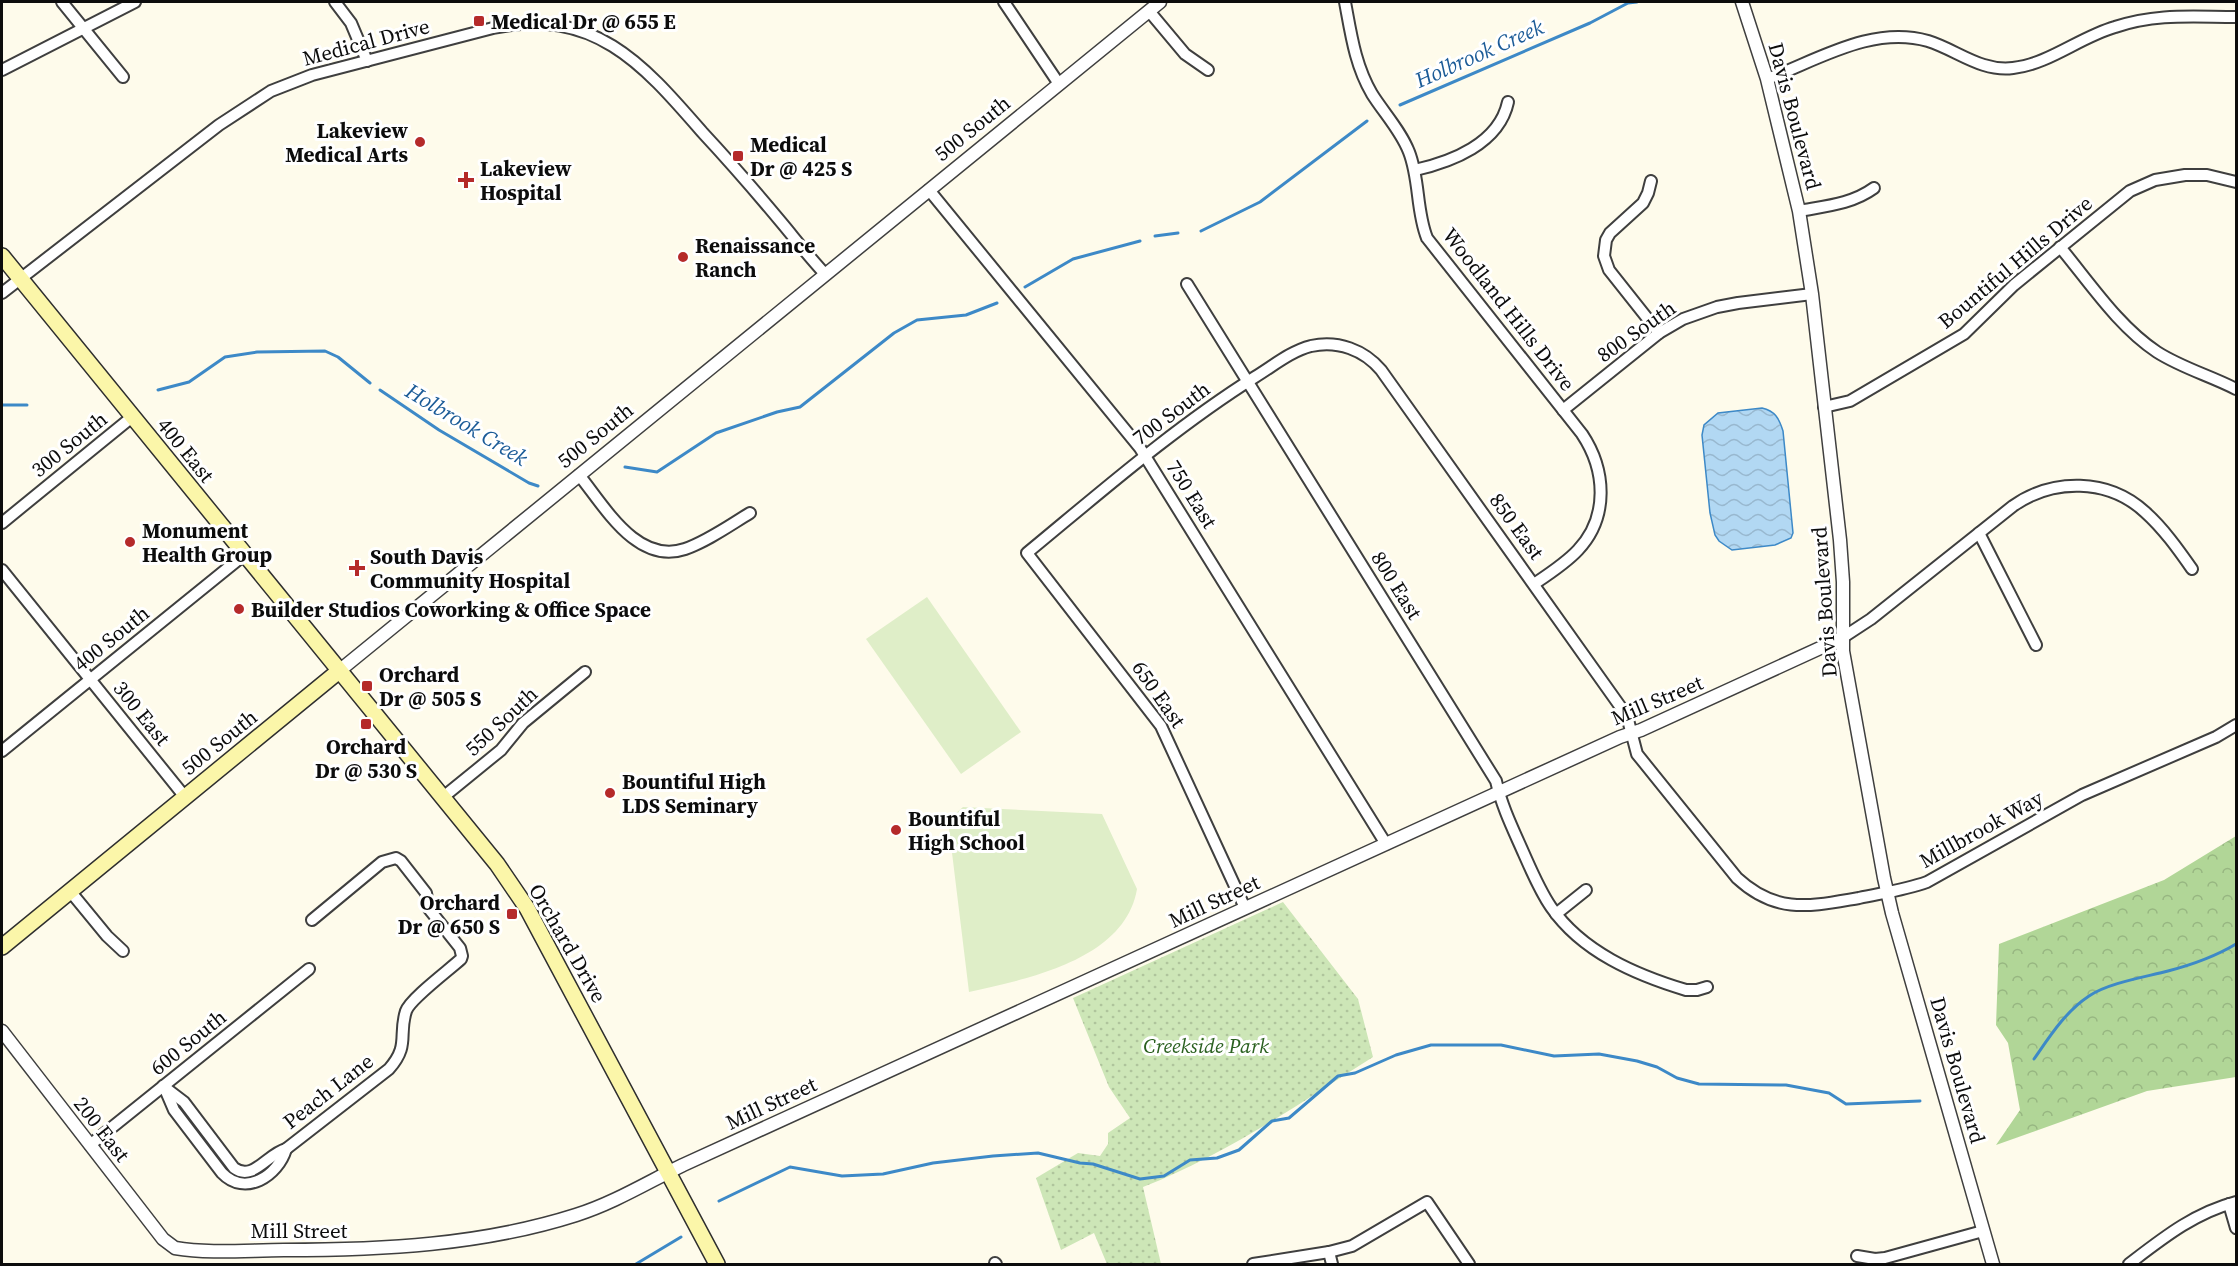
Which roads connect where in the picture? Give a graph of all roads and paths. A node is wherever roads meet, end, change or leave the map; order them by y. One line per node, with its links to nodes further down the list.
1 (62, 2): 10 (street)
2 (135, 2): 10 (street)
3 (335, 2): 11 (street)
4 (1004, 2): 16 (street)
5 (1160, 2): 8 (street, 500 South)
6 (1345, 2): 18 (street, Woodland Hills Drive)
7 (1743, 4): 15 (street, Davis Boulevard)
8 (1149, 11): 13 (street); 16 (street, 500 South)
9 (2236, 17): 15 (street)
10 (83, 29): 12 (street); 14 (street)
11 (367, 61): 26 (street, Medical Drive); 27 (street, Medical Drive)
12 (2, 70)
13 (1208, 70)
14 (123, 77)
15 (1767, 80): 23 (street, Davis Boulevard)
16 (1059, 84): 22 (street, 500 South)
17 (1508, 102): 18 (street)
18 (1415, 170): 36 (street, Woodland Hills Drive)
19 (1651, 181): 31 (street)
20 (2236, 182): 24 (street, Bountiful Hills Drive)
21 (1874, 188): 23 (street)
22 (929, 190): 26 (street, 500 South); 38 (street, 750 East)
23 (1799, 211): 30 (street, Davis Boulevard)
24 (2060, 247): 34 (street); 35 (street, Bountiful Hills Drive)
25 (2, 256): 27 (main road, 400 East)
26 (825, 274): 39 (street, 500 South)
27 (19, 278): 29 (street, Medical Drive); 37 (main road, 400 East)
28 (1187, 284): 33 (street, 800 East)
29 (2, 293)
30 (1812, 294): 31 (street, 800 South); 35 (street, Davis Boulevard)
31 (1659, 333): 36 (street, 800 South)
32 (1357, 351): 33 (street, 700 South); 47 (street, 850 East)
33 (1248, 382): 38 (street, 700 South); 56 (street, 800 East)
34 (2236, 390)
35 (1824, 407): 48 (street, Davis Boulevard)
36 (1563, 410): 47 (street, Woodland Hills Drive)
37 (132, 417): 41 (street, 300 South); 44 (main road, 400 East)
38 (1145, 457): 43 (street, 700 South); 59 (street, 750 East)
39 (579, 475): 40 (street); 50 (street, 500 South)
40 (750, 513)
41 (2, 523)
42 (1979, 533): 45 (street, Mill Street); 48 (street, Mill Street); 49 (street)
43 (1027, 553): 63 (street, 650 East)
44 (244, 555): 50 (main road, 400 East); 52 (street, 400 South)
45 (2192, 569)
46 (2, 570): 52 (street, 300 East)
47 (1534, 584): 54 (street, 850 East)
48 (1842, 638): 54 (street, Mill Street); 62 (street, Davis Boulevard)
49 (2036, 645)
50 (339, 671): 57 (main road, 500 South); 58 (main road, Orchard Drive)
51 (585, 672): 58 (street, 550 South)
52 (90, 680): 55 (street, 400 South); 57 (street, 300 East)
53 (2236, 725): 62 (street, Millbrook Way)
54 (1631, 733): 56 (street, Mill Street); 62 (street, Millbrook Way)
55 (2, 751)
56 (1499, 792): 59 (street, Mill Street); 64 (street, 800 East)
57 (185, 797): 61 (main road, 500 South)
58 (442, 798): 73 (main road, Orchard Drive)
59 (1386, 844): 63 (street, Mill Street)
60 (1586, 890): 64 (street)
61 (70, 891): 66 (main road, 500 South); 67 (street)
62 (1887, 892): 76 (street, Davis Boulevard)
63 (1245, 908): 73 (street, Mill Street)
64 (1556, 914): 69 (street, 800 East)
65 (312, 920): 71 (street, Peach Lane)
66 (2, 947)
67 (123, 951)
68 (309, 969): 71 (street, 600 South)
69 (1707, 987)
70 (2, 1031): 72 (street, 200 East)
71 (163, 1086): 72 (street, 600 South)
72 (90, 1145): 77 (street, 200 East)
73 (668, 1172): 77 (street, Mill Street); 80 (main road, Orchard Drive)
74 (2233, 1203): 75 (street); 85 (street)
75 (2236, 1227)
76 (1983, 1231): 79 (street); 84 (street, Davis Boulevard)
77 (175, 1248)
78 (1329, 1252): 81 (street); 82 (street); 83 (street)
79 (1857, 1256)
80 (717, 1264)
81 (1253, 1264)
82 (1332, 1264)
83 (1469, 1264)
84 (1993, 1264)
85 (2129, 1264)

